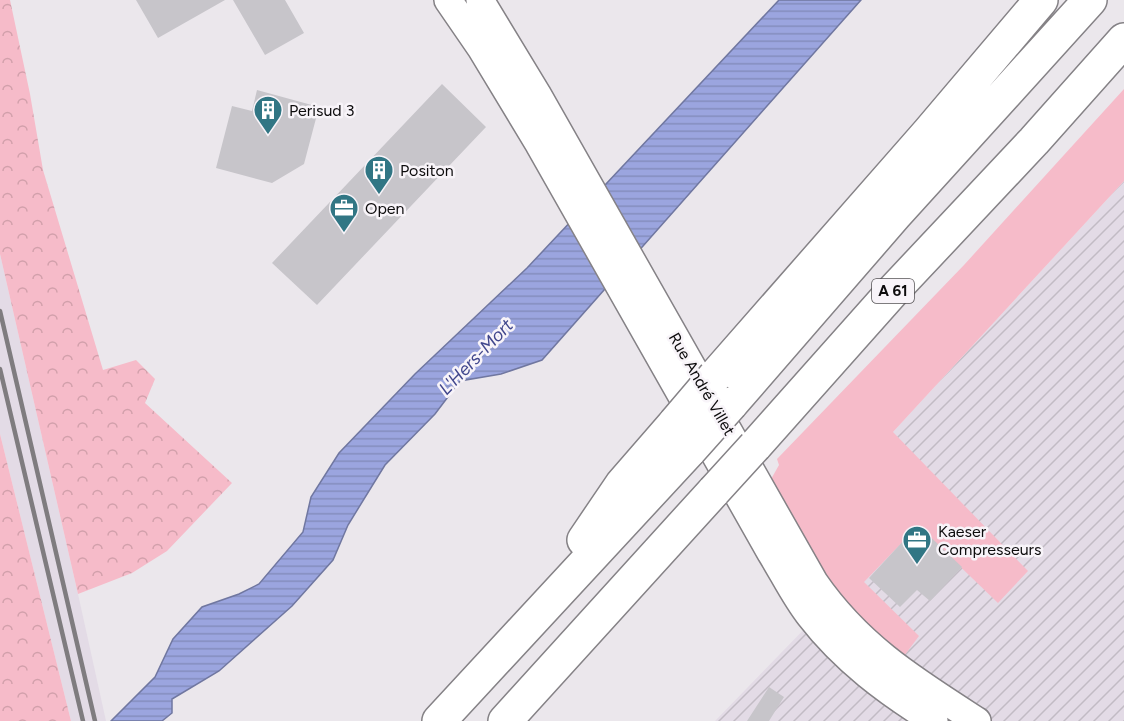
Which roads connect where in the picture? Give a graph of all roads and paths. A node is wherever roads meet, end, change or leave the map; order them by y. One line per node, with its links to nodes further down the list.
1 (448, 0): 6 (main road, Rue André Villet)
2 (480, 0): 6 (main road, Rue André Villet)
3 (1041, 0): 8 (highway, bridge)
4 (1090, 0): 8 (highway, bridge)
5 (1124, 40): 10 (highway, A 61, bridge)
6 (554, 149): 7 (main road, Rue André Villet)
7 (647, 311): 11 (main road, Rue André Villet); 12 (main road, Rue André Villet)
8 (682, 437): 9 (highway)
9 (439, 721)
10 (505, 721)
11 (934, 721)
12 (977, 721)

